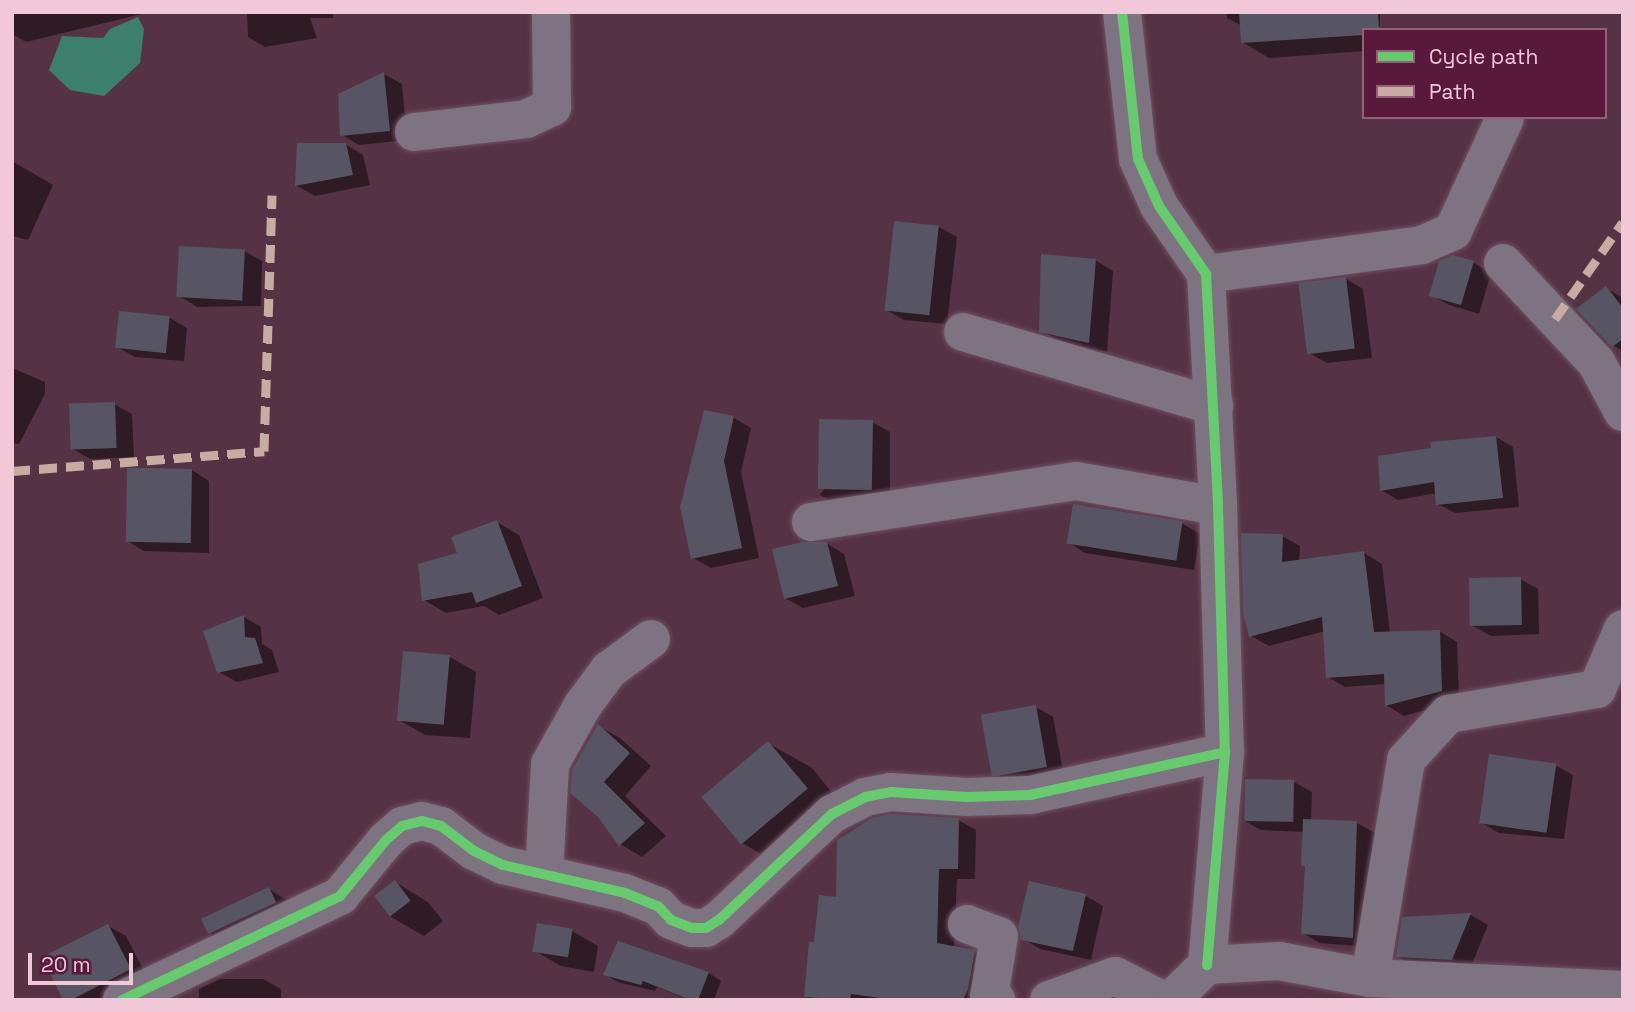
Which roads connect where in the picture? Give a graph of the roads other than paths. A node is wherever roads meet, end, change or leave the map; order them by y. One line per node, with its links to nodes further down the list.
1 (551, 12): 4 (street)
2 (1122, 12): 6 (street)
3 (1505, 119): 6 (street)
4 (414, 132)
5 (1503, 263): 9 (street)
6 (1206, 274): 8 (street)
7 (963, 332): 8 (street)
8 (1214, 406): 10 (street)
9 (1623, 412)
10 (1218, 506): 11 (street); 14 (street)
11 (811, 523)
12 (1623, 629): 18 (street)
13 (651, 639): 15 (street)
14 (1225, 752): 15 (street); 17 (street)
15 (544, 873): 20 (street)
16 (967, 924): 21 (street)
17 (1207, 965): 18 (street); 24 (street)
18 (1370, 978): 19 (street)
19 (1623, 990)
20 (122, 1000)
21 (996, 1000)
22 (1049, 1000): 23 (street)
23 (1162, 1000)
24 (1171, 1000)

